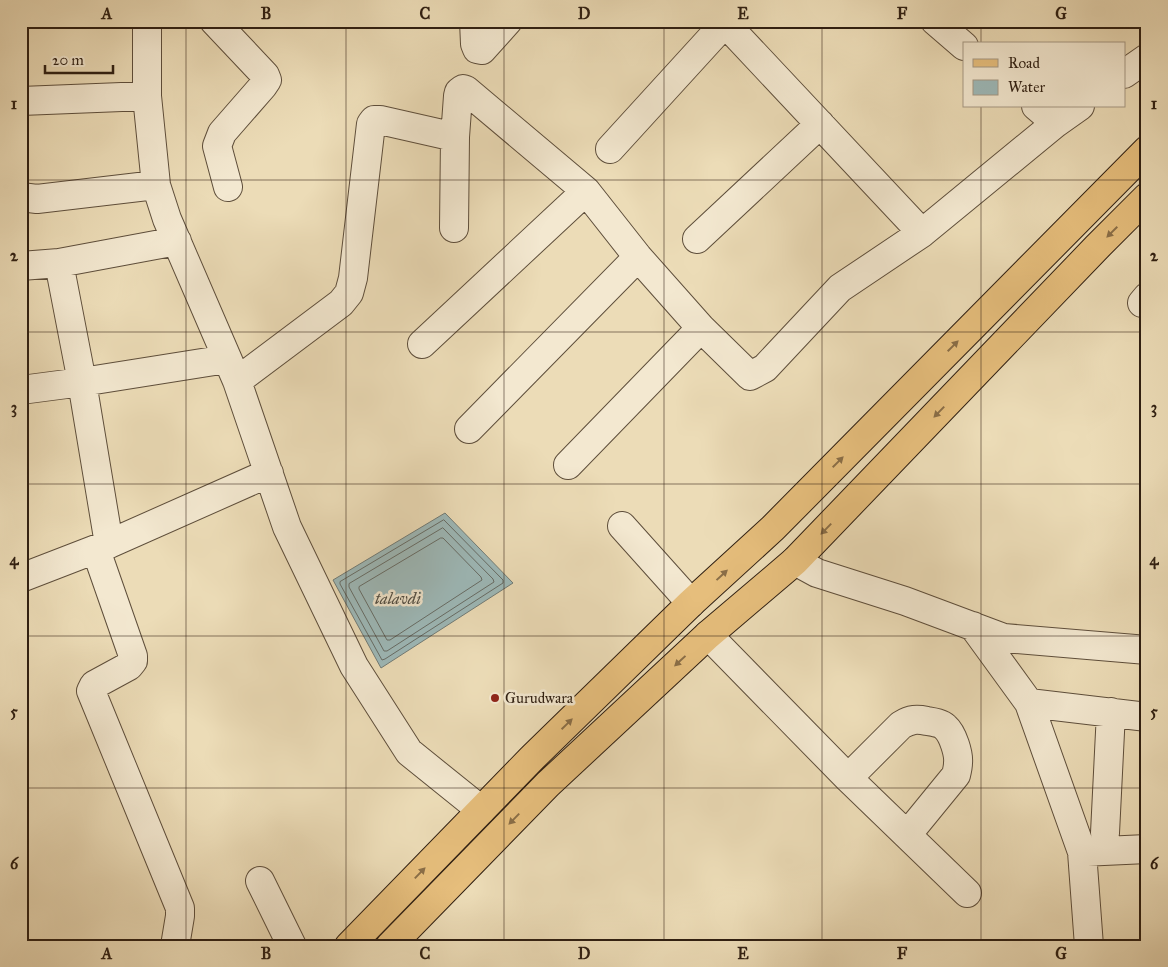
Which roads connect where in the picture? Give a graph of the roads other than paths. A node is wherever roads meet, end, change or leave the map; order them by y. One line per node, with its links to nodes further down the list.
1 (147, 21): 10 (street)
2 (214, 21): 19 (street)
3 (474, 21): 4 (street)
4 (508, 21)
5 (935, 21): 7 (street)
6 (724, 22): 14 (street); 16 (street)
7 (963, 45)
8 (1147, 58): 9 (street)
9 (1126, 73)
10 (147, 96): 11 (street); 18 (street)
11 (21, 101)
12 (1072, 108): 13 (street)
13 (1046, 115): 24 (street)
14 (820, 124): 24 (street); 25 (street)
15 (455, 136): 20 (street); 23 (street); 32 (street)
16 (610, 149)
17 (1147, 150): 42 (main road, one-way to 17)
18 (156, 185): 22 (street); 26 (street)
19 (228, 187)
20 (586, 191): 27 (street); 31 (street)
21 (1147, 197): 40 (main road, one-way to 40)
22 (21, 198)
23 (454, 228)
24 (922, 233): 30 (street)
25 (697, 239)
26 (177, 241): 28 (street); 32 (street)
27 (638, 257): 30 (street); 35 (street)
28 (59, 263): 29 (street); 33 (street)
29 (21, 266)
30 (701, 328): 36 (street)
31 (422, 344)
32 (232, 370): 33 (street); 37 (street)
33 (82, 382): 34 (street); 39 (street)
34 (21, 390)
35 (469, 429)
36 (568, 464)
37 (269, 473): 39 (street); 50 (street)
38 (622, 526): 42 (street)
39 (103, 547): 41 (street); 59 (street)
40 (795, 561): 43 (street); 44 (main road)
41 (21, 578)
42 (691, 603): 50 (main road, one-way to 42)
43 (973, 626): 45 (street); 46 (street)
44 (708, 635): 49 (street); 58 (main road, one-way to 58)
45 (1147, 650)
46 (1029, 703): 47 (street); 54 (street)
47 (1111, 712): 48 (street); 51 (street)
48 (1147, 717)
49 (848, 778): 52 (street); 52 (street)
50 (481, 810): 57 (main road, one-way to 50)
51 (1105, 833)
52 (907, 835): 56 (street)
53 (1147, 849): 54 (street)
54 (1082, 852): 62 (street)
55 (260, 881): 60 (street)
56 (967, 893)
57 (386, 908): 58 (street); 61 (main road)
58 (392, 945)
59 (175, 946)
60 (292, 946)
61 (349, 946)
62 (1089, 946)

